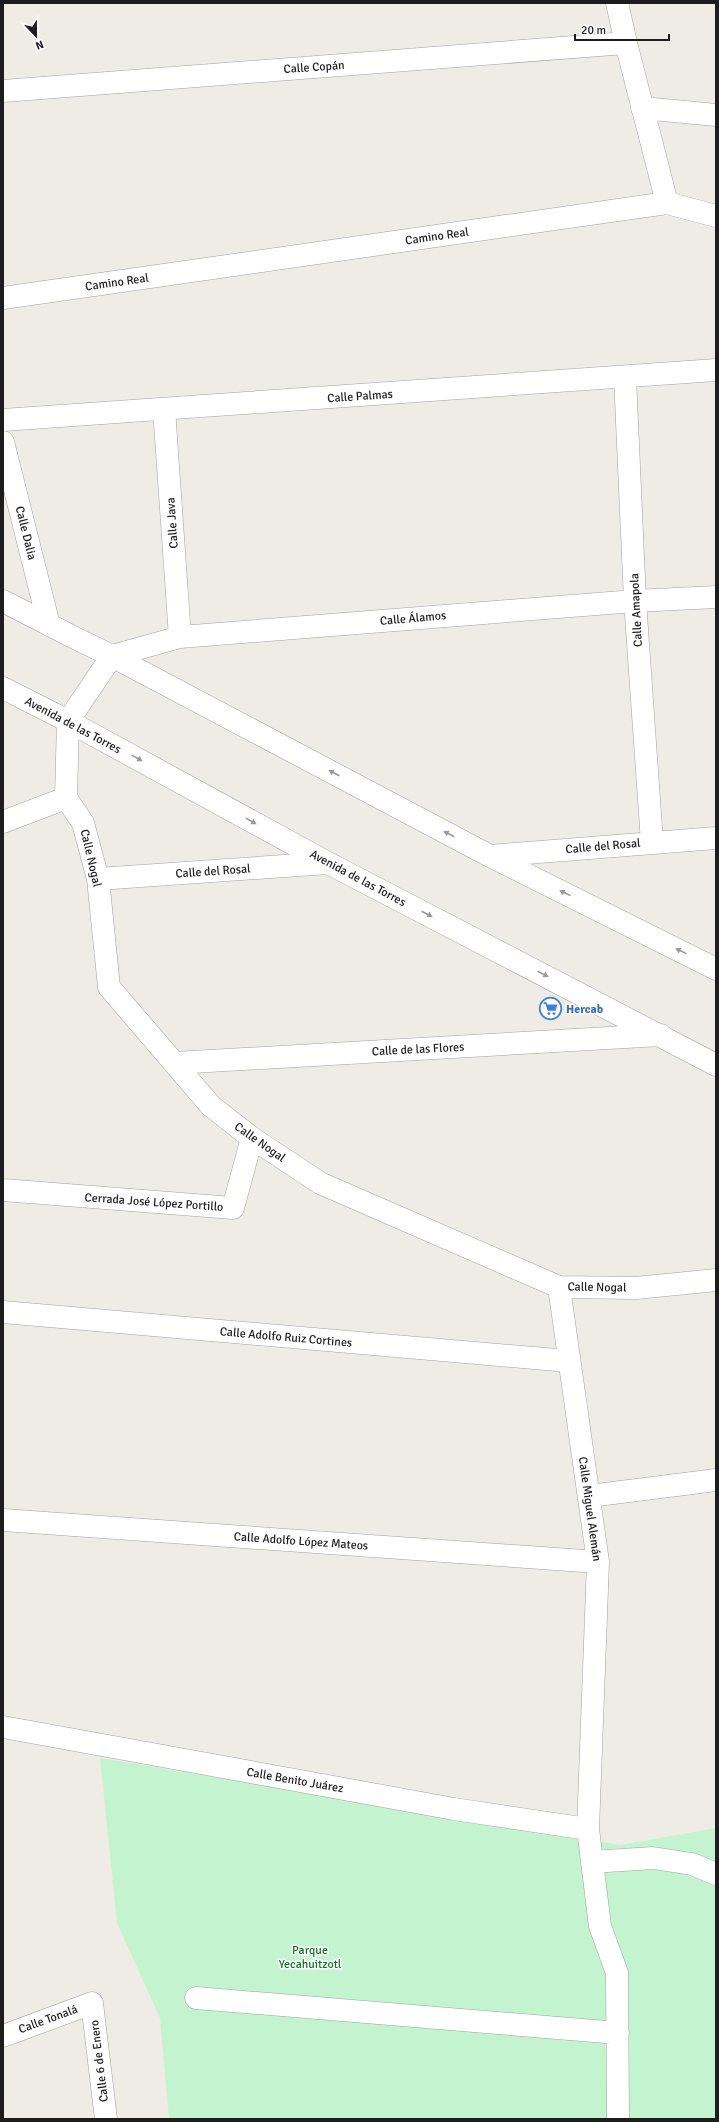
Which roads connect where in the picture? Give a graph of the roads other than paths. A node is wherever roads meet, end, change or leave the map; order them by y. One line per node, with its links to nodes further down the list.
1 (617, 3): 2 (street)
2 (626, 43): 3 (street, Calle Copán); 4 (street)
3 (3, 91)
4 (642, 108): 5 (street); 6 (street)
5 (716, 115)
6 (667, 203): 7 (street); 8 (street, Camino Real)
7 (716, 216)
8 (3, 298)
9 (716, 370): 10 (street, Calle Palmas)
10 (626, 377): 11 (street, Calle Palmas); 16 (street, Calle Amapola)
11 (164, 409): 12 (street, Calle Palmas); 18 (street, Calle Java)
12 (3, 420)
13 (3, 442): 17 (street, Calle Dalia)
14 (716, 597): 16 (street, Calle Álamos)
15 (3, 601): 17 (street)
16 (635, 601): 18 (street, Calle Álamos); 25 (street, Calle Amapola)
17 (49, 625): 19 (street)
18 (180, 637): 19 (street, Calle Álamos)
19 (112, 656): 21 (street); 26 (street, one-way to 19)
20 (3, 688): 21 (street, Avenida de las Torres)
21 (68, 721): 22 (street); 27 (street, Avenida de las Torres, one-way to 27)
22 (66, 798): 23 (street); 28 (street, Calle Nogal)
23 (3, 822)
24 (716, 838): 25 (street, Calle del Rosal)
25 (652, 842): 26 (street, Calle del Rosal)
26 (490, 856): 29 (street, one-way to 26)
27 (328, 863): 28 (street, Calle del Rosal); 30 (street, Avenida de las Torres, one-way to 30)
28 (98, 878): 31 (street, Calle Nogal)
29 (716, 969)
30 (661, 1035): 31 (street, Calle de las Flores); 32 (street, Avenida de las Torres)
31 (175, 1063): 33 (street, Calle Nogal)
32 (716, 1065)
33 (252, 1138): 34 (street, Cerrada José López Portillo); 36 (street, Calle Nogal)
34 (3, 1190)
35 (716, 1280): 36 (street, Calle Nogal)
36 (559, 1287): 38 (street, Calle Miguel Alemán)
37 (3, 1312): 38 (street, Calle Adolfo Ruiz Cortines)
38 (568, 1361): 40 (street, Calle Miguel Alemán)
39 (716, 1480): 40 (street)
40 (589, 1496): 42 (street, Calle Miguel Alemán)
41 (3, 1520): 42 (street, Calle Adolfo López Mateos)
42 (598, 1562): 44 (street, Calle Miguel Alemán)
43 (3, 1727): 44 (street, Calle Benito Juárez)
44 (588, 1829): 45 (street, Calle Miguel Alemán)
45 (592, 1862): 46 (street); 49 (street, Calle Miguel Alemán)
46 (716, 1874)
47 (196, 1998): 49 (street)
48 (92, 2002): 50 (street, Calle Tonalá); 51 (street, Calle 6 de Enero)
49 (618, 2033): 52 (street, Calle Miguel Alemán)
50 (3, 2036)
51 (106, 2119)
52 (618, 2119)

